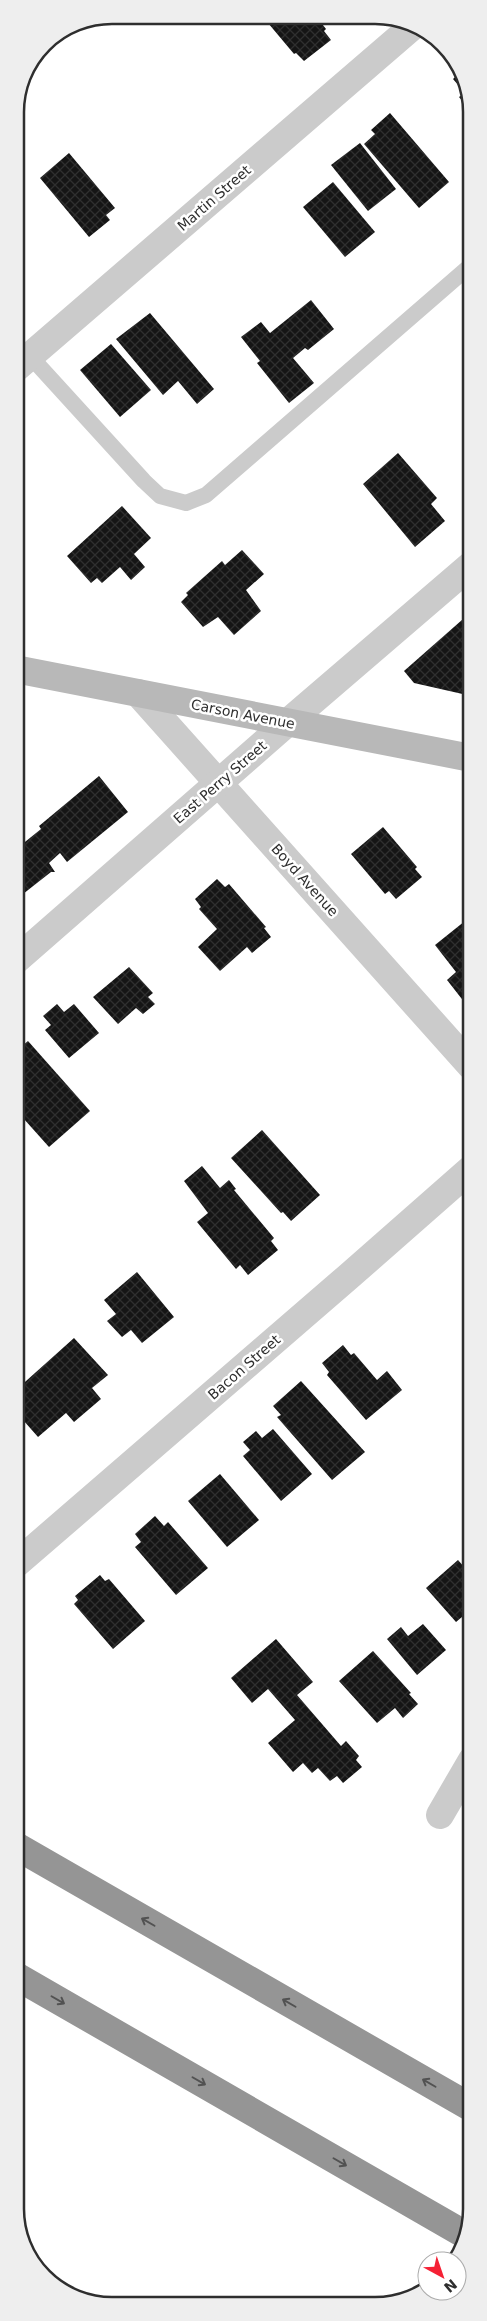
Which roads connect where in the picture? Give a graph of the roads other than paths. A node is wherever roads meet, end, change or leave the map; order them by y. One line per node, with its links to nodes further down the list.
1 (409, 30): 3 (street, Martin Street)
2 (463, 272): 4 (lane)
3 (24, 361)
4 (24, 363)
5 (463, 573): 8 (street, East Perry Street)
6 (24, 671): 7 (main road, Carson Avenue)
7 (138, 693): 8 (main road, Carson Avenue); 10 (street, Boyd Avenue)
8 (287, 723): 9 (main road, Carson Avenue); 10 (street, East Perry Street)
9 (463, 756)
10 (218, 783): 11 (street, East Perry Street); 12 (street, Boyd Avenue)
11 (24, 953)
12 (463, 1056)
13 (463, 1176): 14 (street, Bacon Street)
14 (24, 1557)
15 (463, 1775): 16 (street)
16 (440, 1815)
17 (24, 1851): 19 (highway, one-way to 17)
18 (24, 1981): 20 (highway, one-way to 20)
19 (463, 2103)
20 (460, 2232)

